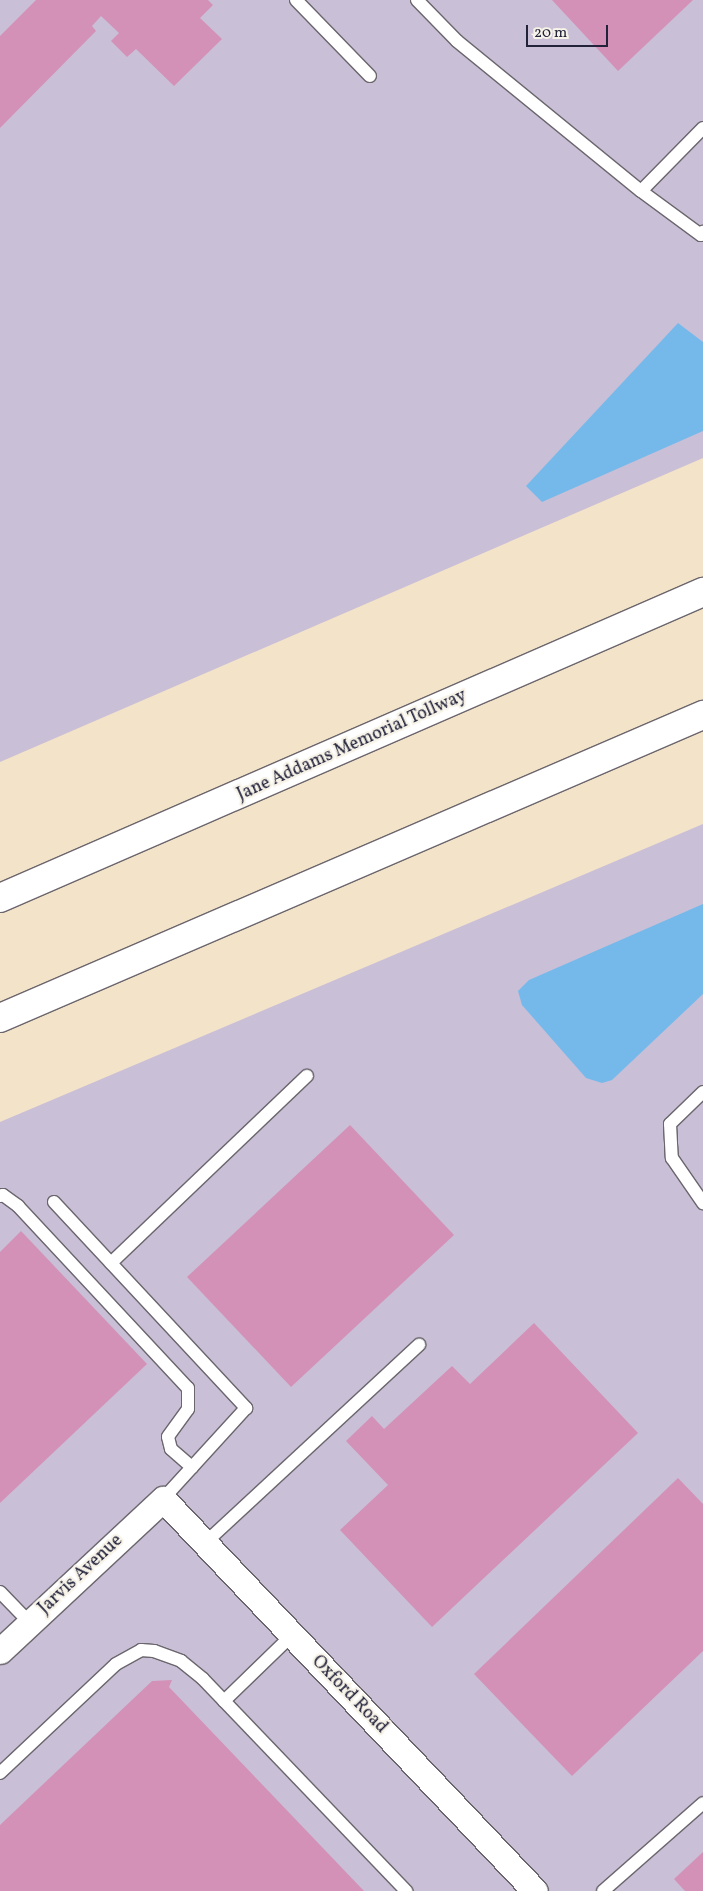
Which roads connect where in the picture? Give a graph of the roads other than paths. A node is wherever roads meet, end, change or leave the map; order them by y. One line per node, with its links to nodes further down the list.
1 (296, 0): 3 (lane)
2 (417, 0): 5 (lane)
3 (370, 76)
4 (703, 128): 5 (lane)
5 (641, 191): 6 (lane)
6 (703, 232)
7 (703, 592): 9 (highway, Jane Addams Memorial Tollway)
8 (703, 715): 10 (highway)
9 (0, 898)
10 (0, 1018)
11 (307, 1076): 17 (lane)
12 (703, 1092): 13 (lane)
13 (699, 1189): 16 (lane)
14 (0, 1196): 19 (lane)
15 (54, 1202): 17 (lane)
16 (703, 1204)
17 (111, 1264): 19 (lane)
18 (419, 1345): 21 (lane)
19 (192, 1467): 20 (lane)
20 (163, 1499): 21 (street, Oxford Road); 23 (street, Jarvis Avenue)
21 (205, 1543): 24 (street, Oxford Road)
22 (0, 1592): 23 (lane)
23 (30, 1623): 25 (street, Jarvis Avenue)
24 (292, 1635): 26 (lane); 30 (street, Oxford Road)
25 (0, 1651)
26 (224, 1701): 27 (lane); 29 (lane)
27 (0, 1773)
28 (703, 1803): 31 (lane)
29 (406, 1891)
30 (534, 1891)
31 (603, 1891)

